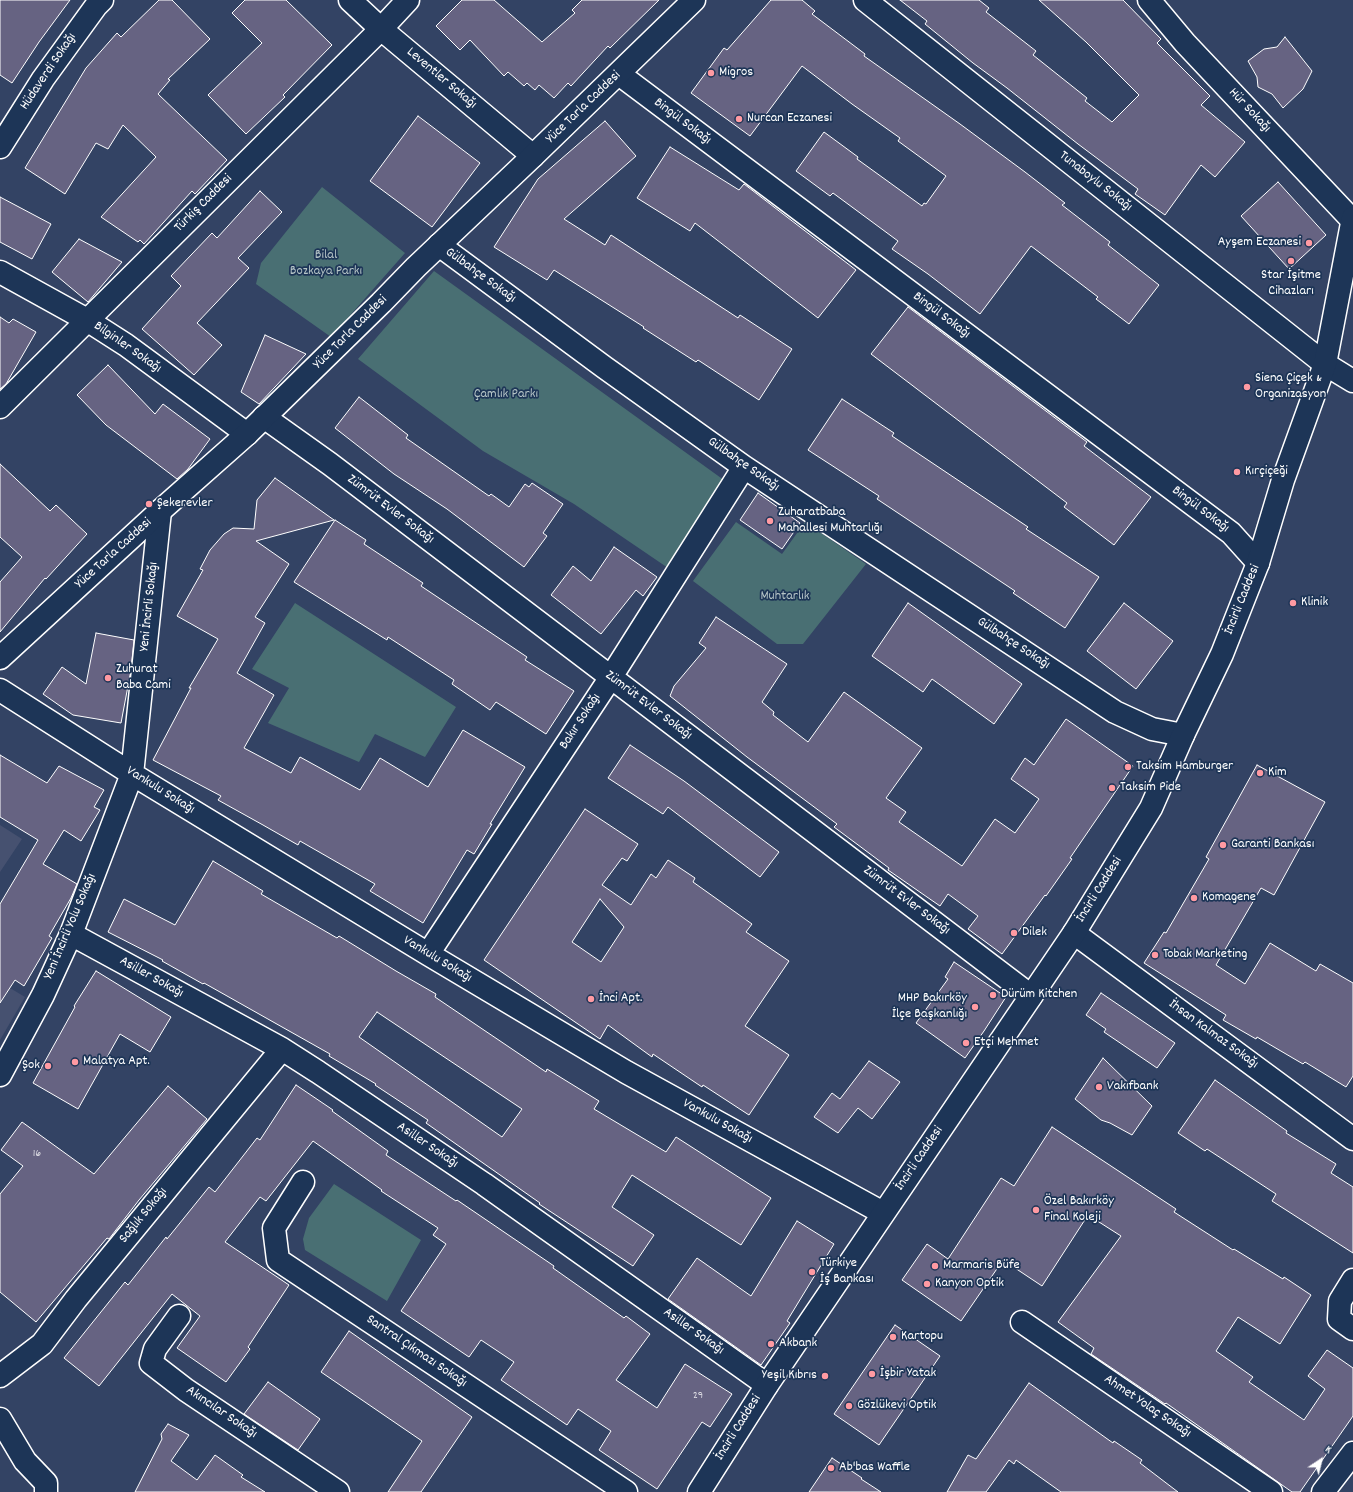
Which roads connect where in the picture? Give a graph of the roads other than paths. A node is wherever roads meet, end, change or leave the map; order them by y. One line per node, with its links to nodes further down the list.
1 (102, 0): 9 (street, Hüdaverdi Sokağı)
2 (350, 0): 7 (street, Leventler Sokağı)
3 (408, 0): 7 (street, Türkiş Caddesi)
4 (694, 0): 8 (street, Yüce Tarla Caddesi)
5 (865, 0): 15 (street, Tunaboylu Sokağı)
6 (1149, 0): 11 (street, Hür Sokağı)
7 (381, 28): 10 (street, Leventler Sokağı); 14 (street, Türkiş Caddesi)
8 (618, 74): 10 (street, Yüce Tarla Caddesi); 22 (street, Bingül Sokağı)
9 (0, 147)
10 (533, 156): 12 (street, Yüce Tarla Caddesi)
11 (1353, 219): 15 (street, İncirli Caddesi)
12 (439, 245): 18 (street, Yüce Tarla Caddesi); 20 (street, Gülbahçe Sokağı)
13 (0, 272): 14 (street, Bilginler Sokağı)
14 (87, 320): 17 (street, Türkiş Caddesi); 19 (street, Bilginler Sokağı)
15 (1325, 364): 16 (street, Tunaboylu Sokağı); 22 (street, İncirli Caddesi)
16 (1353, 381)
17 (0, 407)
18 (264, 417): 19 (street, Yüce Tarla Caddesi); 24 (street, Zümrüt Evler Sokağı)
19 (247, 434): 21 (street, Yüce Tarla Caddesi)
20 (744, 467): 24 (street, Bakır Sokağı); 26 (street, Gülbahçe Sokağı)
21 (160, 511): 23 (street, Yüce Tarla Caddesi); 27 (street, Yeni İncirli Sokağı)
22 (1258, 563): 26 (street, İncirli Caddesi)
23 (0, 658)
24 (610, 677): 30 (street, Bakır Sokağı); 31 (street, Zümrüt Evler Sokağı)
25 (0, 690): 27 (street, Vankulu Sokağı)
26 (1183, 735): 28 (street, İncirli Caddesi)
27 (132, 774): 29 (street, Yeni İncirli Yolu Sokağı); 30 (street, Vankulu Sokağı)
28 (1074, 933): 31 (street, İncirli Caddesi); 34 (street, İhsan Kalmaz Sokağı)
29 (70, 934): 32 (street, Asiller Sokağı); 33 (street, Yeni İncirli Yolu Sokağı)
30 (428, 954): 36 (street, Vankulu Sokağı)
31 (1031, 996): 36 (street, İncirli Caddesi)
32 (282, 1049): 41 (street, Sağlık Sokağı); 42 (street, Asiller Sokağı)
33 (0, 1075)
34 (1353, 1138)
35 (303, 1182): 47 (street, Santral Çıkmazı Sokağı)
36 (883, 1213): 42 (street, İncirli Caddesi)
37 (1353, 1280): 40 (street)
38 (179, 1316): 46 (street, Akıncılar Sokağı)
39 (1022, 1322): 49 (street, Ahmet Yolaç Sokağı)
40 (1353, 1329)
41 (0, 1376)
42 (767, 1385): 48 (street, İncirli Caddesi)
43 (0, 1419): 45 (street)
44 (1353, 1452): 50 (street)
45 (46, 1492)
46 (338, 1492)
47 (626, 1492)
48 (699, 1492)
49 (1271, 1492)
50 (1322, 1492)

